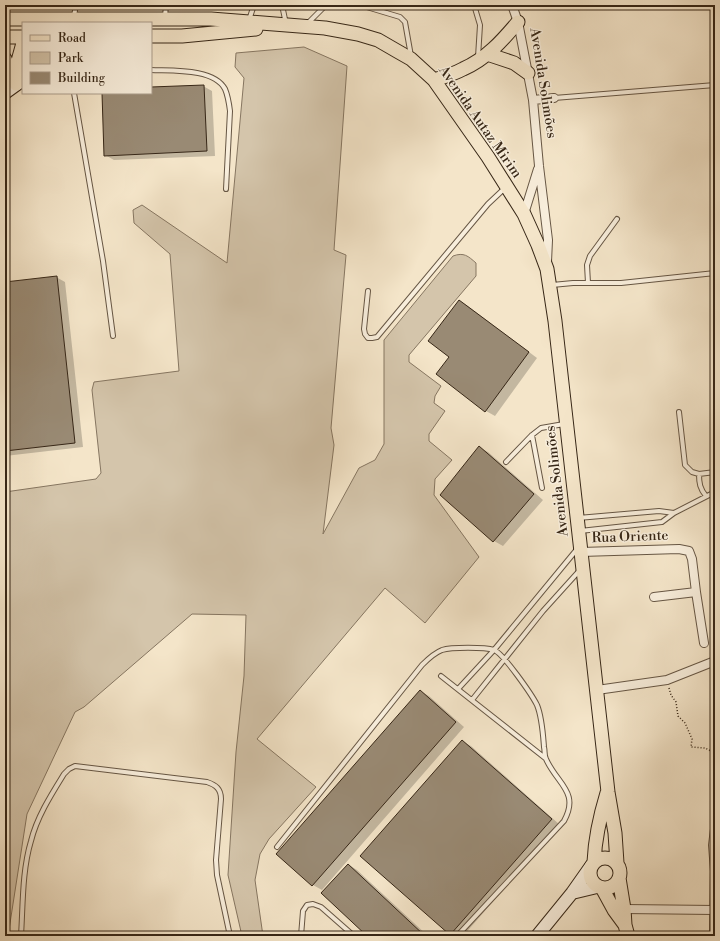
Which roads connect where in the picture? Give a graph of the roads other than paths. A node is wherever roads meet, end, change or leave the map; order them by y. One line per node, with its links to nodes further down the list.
1 (76, 5): 12 (lane)
2 (166, 5): 10 (lane)
3 (254, 5): 14 (lane)
4 (282, 5): 15 (lane)
5 (326, 5): 16 (lane)
6 (360, 5): 25 (lane)
7 (474, 5): 23 (lane)
8 (512, 5): 13 (street, Avenida Solimões)
9 (5, 19): 11 (main road, Avenida Autaz Mirim)
10 (165, 20): 12 (main road, Avenida Autaz Mirim); 14 (main road, Avenida Autaz Mirim)
11 (27, 21): 12 (main road, Avenida Autaz Mirim)
12 (73, 21)
13 (518, 22): 23 (main road); 27 (street, Avenida Solimões)
14 (248, 23): 15 (main road, Avenida Autaz Mirim)
15 (282, 26): 16 (main road, Avenida Autaz Mirim); 18 (main road, Avenida Autaz Mirim)
16 (304, 27): 25 (main road, Avenida Autaz Mirim)
17 (152, 36): 18 (main road, Avenida Autaz Mirim)
18 (182, 36): 21 (street)
19 (5, 37): 20 (main road)
20 (22, 37)
21 (152, 43)
22 (22, 47): 29 (main road)
23 (482, 58): 27 (main road); 28 (main road)
24 (5, 59): 29 (main road)
25 (411, 59): 28 (main road, Avenida Autaz Mirim)
26 (152, 70): 37 (lane)
27 (528, 73): 34 (street, Avenida Solimões)
28 (434, 80): 36 (main road, Avenida Autaz Mirim)
29 (19, 82): 31 (street)
30 (715, 85): 33 (lane)
31 (5, 92)
32 (74, 94): 45 (lane)
33 (554, 98): 34 (street)
34 (533, 100): 35 (street, Avenida Solimões)
35 (539, 166): 38 (street, Avenida Solimões); 40 (street, Avenida Solimões)
36 (506, 186): 38 (main road, Avenida Autaz Mirim); 44 (lane)
37 (226, 189)
38 (524, 214): 40 (main road, Avenida Autaz Mirim)
39 (617, 219): 42 (lane)
40 (547, 269): 43 (main road, Avenida Solimões)
41 (715, 273): 42 (lane)
42 (588, 283): 43 (lane)
43 (550, 285): 47 (main road, Avenida Solimões)
44 (368, 291)
45 (113, 336)
46 (679, 412): 51 (lane)
47 (566, 423): 48 (lane); 56 (main road, Avenida Solimões)
48 (532, 435): 49 (lane); 52 (lane)
49 (506, 462)
50 (715, 472): 51 (lane)
51 (699, 474): 54 (lane)
52 (542, 488)
53 (715, 492): 54 (lane)
54 (706, 496): 55 (lane)
55 (674, 513): 56 (lane); 56 (lane)
56 (578, 525): 57 (main road, Avenida Solimões)
57 (581, 548): 58 (main road, Avenida Solimões); 59 (street, Rua Oriente); 62 (lane)
58 (583, 567): 63 (lane); 67 (main road, Avenida Solimões)
59 (696, 592): 60 (street); 61 (street)
60 (654, 597)
61 (704, 643)
62 (494, 650): 63 (lane); 66 (lane); 72 (lane)
63 (505, 659): 68 (lane); 69 (lane)
64 (715, 661): 67 (street)
65 (441, 676): 66 (lane)
66 (458, 689): 68 (lane)
67 (596, 690): 70 (main road, Avenida Solimões)
68 (472, 700): 69 (lane)
69 (545, 758): 86 (lane)
70 (608, 792): 73 (main road, Avenida Solimões); 74 (main road, Avenida Solimões)
71 (715, 830): 75 (street)
72 (277, 847)
73 (592, 864): 74 (main road); 77 (main road); 78 (street)
74 (617, 864): 76 (main road)
75 (715, 872): 80 (street)
76 (620, 878): 77 (main road); 79 (main road)
77 (600, 888): 78 (street); 81 (main road)
78 (572, 893): 87 (street)
79 (624, 909): 80 (street); 81 (main road)
80 (714, 910): 88 (street)
81 (626, 930)
82 (21, 936): 83 (lane)
83 (230, 936)
84 (301, 936): 85 (lane)
85 (354, 936)
86 (457, 936)
87 (537, 936)
88 (714, 936)

